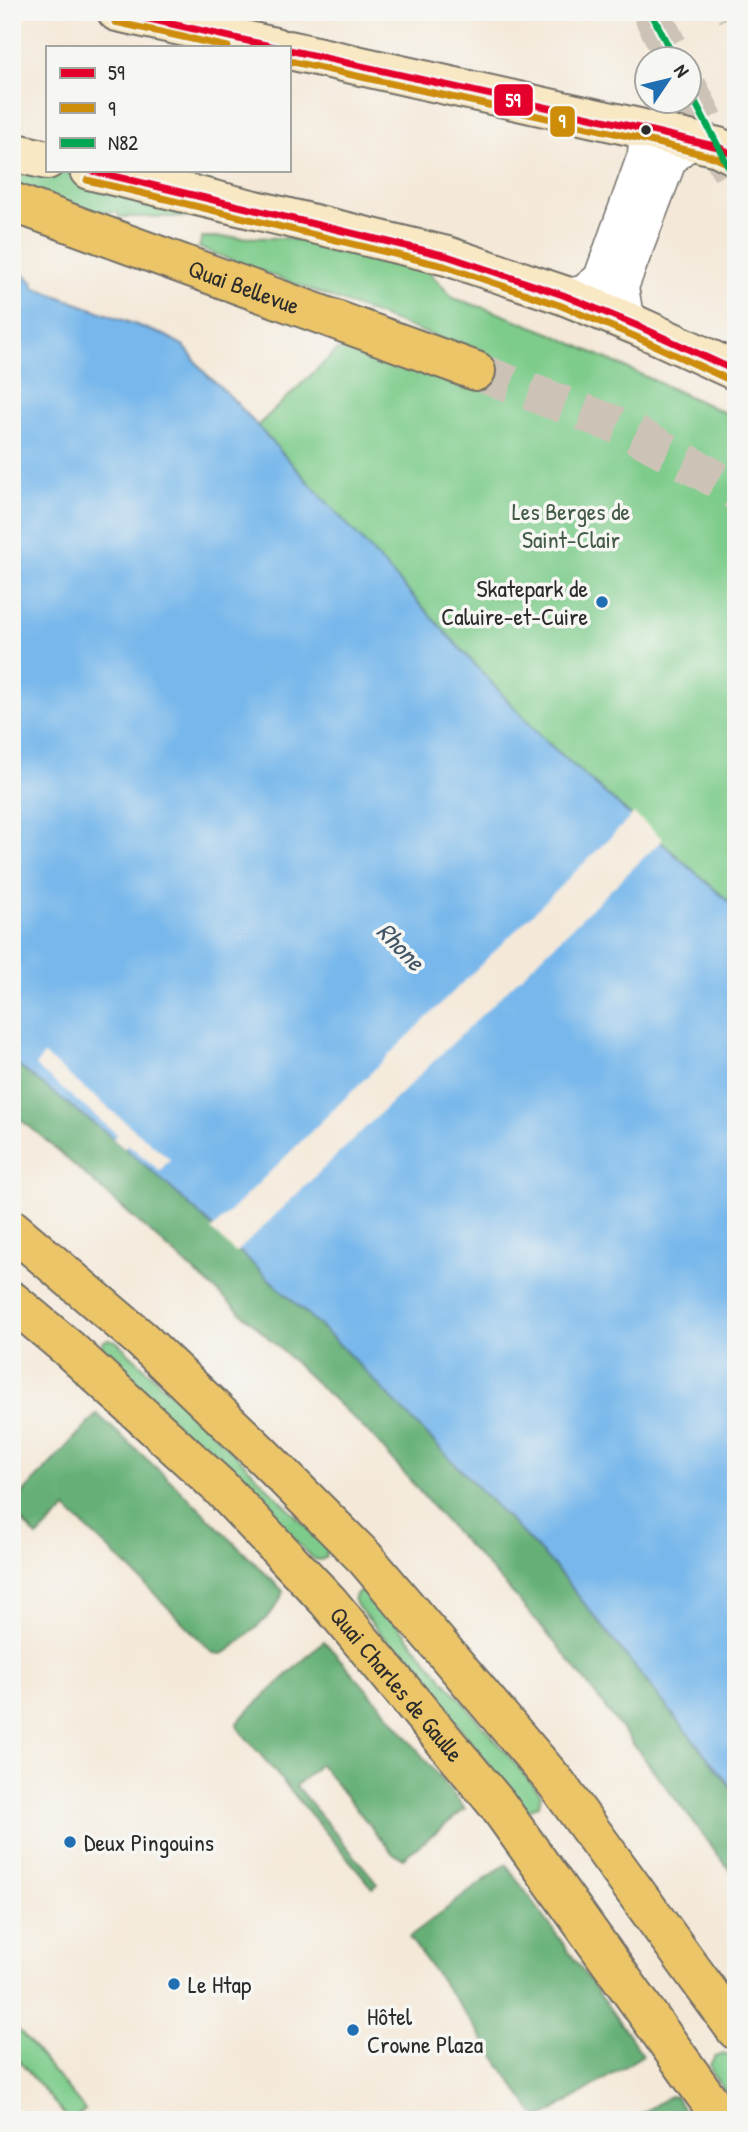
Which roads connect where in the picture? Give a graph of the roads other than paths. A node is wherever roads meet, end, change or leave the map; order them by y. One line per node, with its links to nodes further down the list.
1 (117, 12): 2 (main road)
2 (270, 46)
3 (290, 50): 4 (main road)
4 (639, 128): 5 (main road); 11 (street)
5 (696, 142): 7 (main road); 12 (street)
6 (12, 152): 8 (main road)
7 (736, 156)
8 (46, 160)
9 (97, 172): 11 (main road)
10 (12, 202): 14 (main road, Quai Bellevue)
11 (563, 295): 12 (main road)
12 (638, 326): 13 (main road)
13 (736, 370)
14 (476, 371)
15 (12, 1229): 17 (main road)
16 (12, 1301): 18 (main road, Quai Charles de Gaulle)
17 (736, 2030)
18 (723, 2120)

